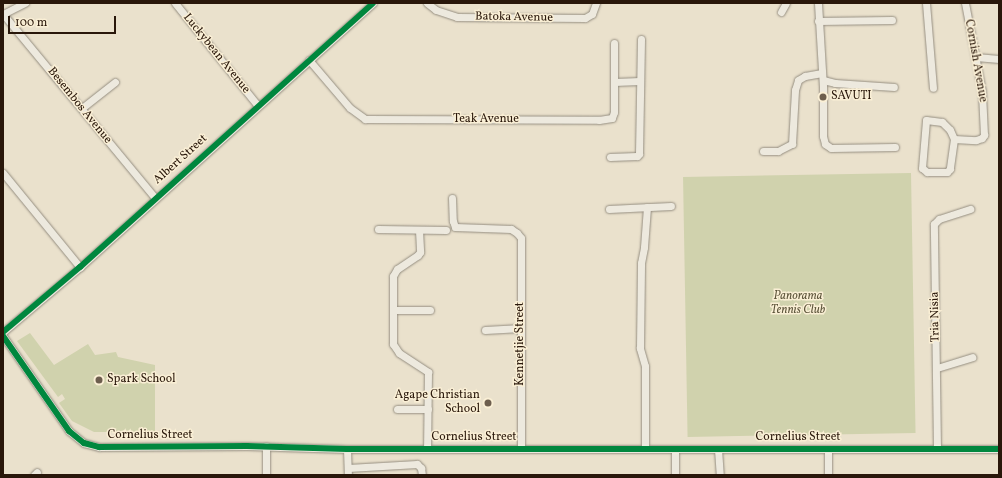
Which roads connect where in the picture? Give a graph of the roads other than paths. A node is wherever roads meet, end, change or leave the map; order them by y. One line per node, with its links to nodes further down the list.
1 (25, 3): 11 (street)
2 (175, 3): 25 (street, Luckybean Avenue)
3 (373, 3): 18 (street, Albert Street)
4 (427, 3): 5 (street, Batoka Avenue)
5 (596, 3)
6 (786, 3): 10 (street)
7 (818, 3): 13 (street)
8 (926, 3): 24 (street)
9 (965, 3): 16 (street, Cornish Avenue)
10 (781, 12)
11 (3, 14): 26 (street, Besembos Avenue)
12 (892, 20): 13 (street)
13 (818, 21): 19 (street)
14 (641, 39): 20 (street)
15 (614, 43): 22 (street, Teak Avenue)
16 (976, 57): 17 (street); 27 (street, Cornish Avenue)
17 (999, 59)
18 (309, 60): 22 (street, Teak Avenue); 25 (street, Albert Street)
19 (822, 80): 23 (street); 28 (street); 29 (street)
20 (640, 81): 22 (street); 30 (street)
21 (116, 82): 26 (street)
22 (614, 82)
23 (894, 87)
24 (933, 88)
25 (258, 106): 32 (street, Albert Street)
26 (82, 108): 32 (street, Besembos Avenue)
27 (954, 139): 27 (street)
28 (895, 147)
29 (763, 151)
30 (610, 157)
31 (3, 173): 41 (street)
32 (155, 198): 41 (street, Albert Street)
33 (452, 198): 44 (street, Kennetjie Street)
34 (671, 206): 35 (street)
35 (647, 207): 36 (street); 56 (street)
36 (609, 209)
37 (970, 209): 49 (street, Tria Nisia)
38 (378, 229): 39 (street)
39 (419, 230): 40 (street); 42 (street)
40 (446, 230)
41 (80, 267): 46 (street, Albert Street)
42 (394, 310): 43 (street); 51 (street)
43 (430, 310)
44 (521, 328): 45 (street); 55 (street, Kennetjie Street)
45 (486, 330)
46 (3, 332)
47 (3, 336): 52 (street, Cornelius Street)
48 (972, 357): 49 (street)
49 (936, 368): 60 (street, Tria Nisia)
50 (397, 409): 51 (street)
51 (428, 409): 54 (street)
52 (266, 446): 53 (street, Cornelius Street); 63 (street)
53 (347, 449): 54 (street, Cornelius Street); 62 (street)
54 (428, 449): 55 (street, Cornelius Street)
55 (521, 449): 56 (street, Cornelius Street)
56 (645, 449): 57 (street, Cornelius Street)
57 (675, 449): 58 (street, Cornelius Street); 65 (street)
58 (718, 449): 59 (street, Cornelius Street); 66 (street)
59 (828, 449): 60 (street, Cornelius Street); 67 (street)
60 (937, 449): 61 (street, Cornelius Street)
61 (999, 449)
62 (348, 471): 64 (street)
63 (266, 475)
64 (422, 475)
65 (675, 475)
66 (720, 475)
67 (828, 475)

